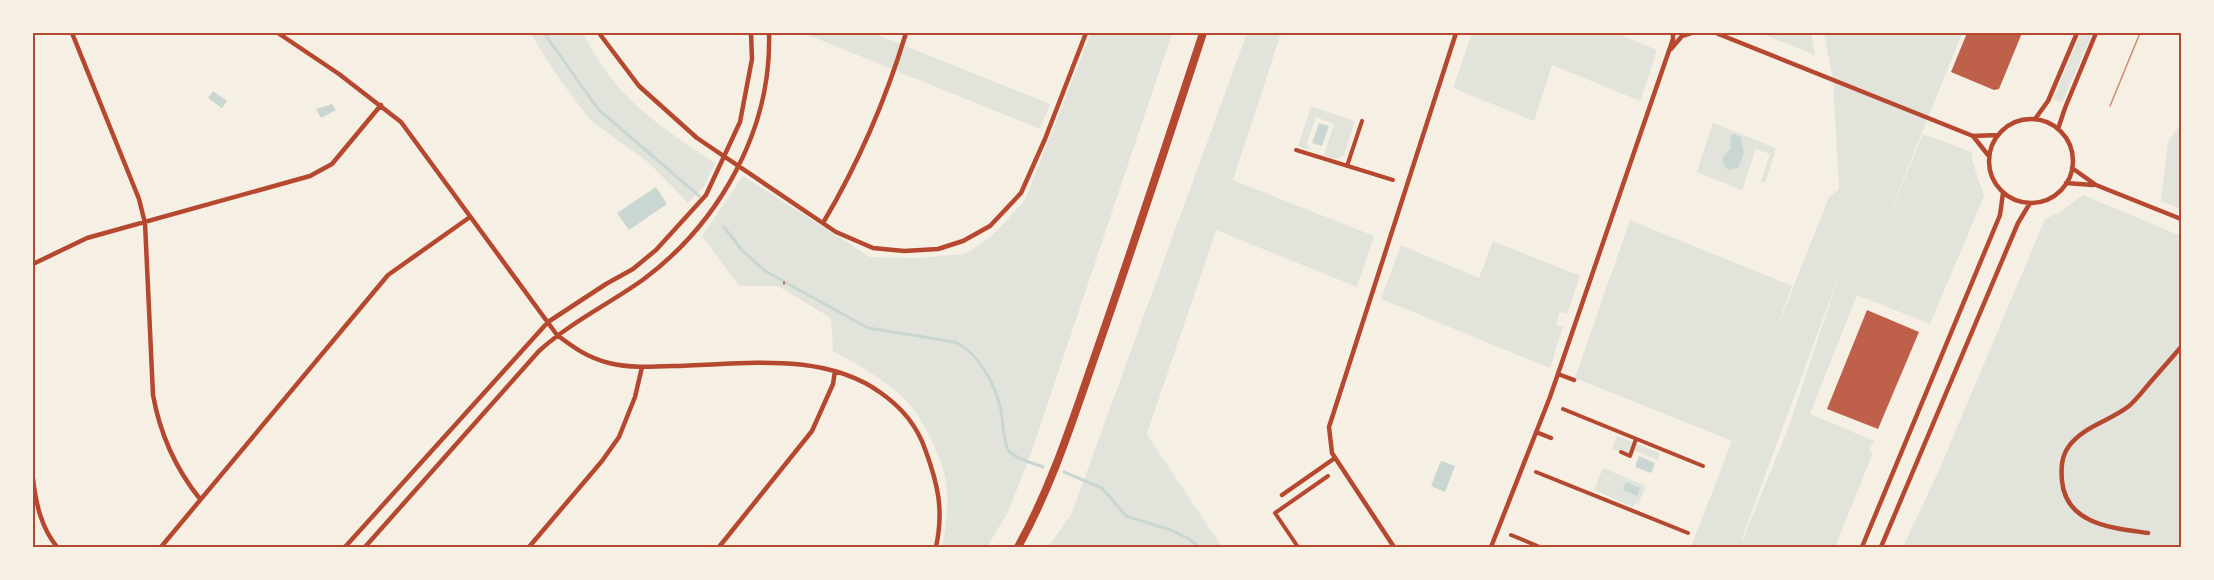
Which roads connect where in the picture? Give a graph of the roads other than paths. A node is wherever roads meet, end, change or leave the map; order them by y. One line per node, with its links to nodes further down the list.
1 (72, 33): 35 (street)
2 (278, 33): 16 (street)
3 (599, 33): 23 (street)
4 (751, 33): 23 (street)
5 (769, 33): 25 (street)
6 (906, 33): 36 (street)
7 (1086, 33): 36 (street)
8 (1203, 33): 71 (main road)
9 (1456, 33): 50 (street)
10 (1673, 33): 15 (street)
11 (1691, 33): 15 (street)
12 (1716, 33): 21 (street)
13 (2077, 33): 17 (street)
14 (2096, 33): 19 (street)
15 (1668, 54): 43 (street)
16 (381, 105): 33 (street); 35 (street)
17 (2035, 119): 19 (street); 20 (street)
18 (1362, 121): 26 (street)
19 (2058, 129): 27 (street)
20 (1998, 135): 21 (street); 24 (street)
21 (1973, 136): 24 (street)
22 (1296, 150): 26 (street)
23 (724, 155): 25 (street); 38 (street)
24 (1989, 156): 31 (street)
25 (739, 166): 36 (street); 39 (street)
26 (1347, 166): 28 (street)
27 (2072, 168): 29 (street); 30 (street)
28 (1393, 180)
29 (2066, 183): 30 (street); 32 (street)
30 (2096, 185): 34 (street)
31 (2003, 193): 32 (street); 76 (street)
32 (2030, 203): 77 (street)
33 (470, 217): 38 (street); 58 (street)
34 (2181, 219)
35 (145, 222): 37 (street); 58 (street)
36 (823, 223)
37 (33, 264)
38 (548, 322): 39 (street); 55 (street)
39 (557, 335): 41 (street); 57 (street)
40 (2181, 347): 61 (street)
41 (642, 367): 42 (street); 68 (street)
42 (835, 371): 69 (street); 70 (street)
43 (1558, 374): 44 (street); 46 (street)
44 (1574, 380)
45 (1563, 409): 48 (street)
46 (1536, 432): 47 (street); 74 (street)
47 (1551, 438)
48 (1636, 439): 49 (street); 51 (street)
49 (1621, 452)
50 (1335, 458): 56 (street); 73 (street)
51 (1703, 466)
52 (1536, 472): 62 (street)
53 (1328, 476): 72 (street)
54 (33, 479): 64 (street)
55 (400, 486): 57 (street); 59 (street)
56 (1282, 495)
57 (410, 496): 60 (street)
58 (200, 498): 65 (street)
59 (383, 504): 60 (street); 66 (street)
60 (394, 514): 67 (street)
61 (2148, 532)
62 (1688, 533)
63 (1511, 535): 75 (street)
64 (57, 547)
65 (161, 547)
66 (345, 547)
67 (365, 547)
68 (529, 547)
69 (719, 547)
70 (936, 547)
71 (1018, 547)
72 (1298, 547)
73 (1394, 547)
74 (1491, 547)
75 (1540, 547)
76 (1862, 547)
77 (1881, 547)

